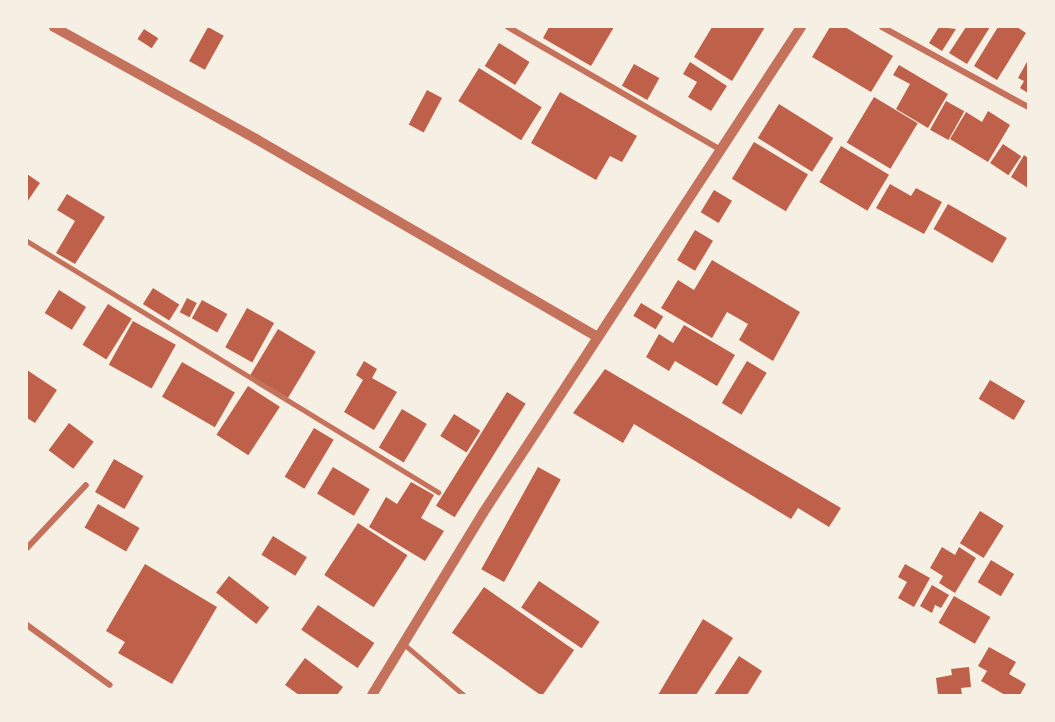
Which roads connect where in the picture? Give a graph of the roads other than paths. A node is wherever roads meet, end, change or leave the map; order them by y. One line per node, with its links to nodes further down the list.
1 (54, 27): 8 (street)
2 (508, 27): 6 (street)
3 (801, 27): 6 (street)
4 (882, 27): 5 (street)
5 (1028, 107)
6 (721, 150): 8 (street)
7 (27, 241): 10 (lane)
8 (597, 337): 13 (street)
9 (86, 486): 11 (street)
10 (438, 492)
11 (27, 548)
12 (27, 625): 14 (street)
13 (402, 644): 15 (street); 16 (lane)
14 (110, 685)
15 (372, 695)
16 (464, 695)

